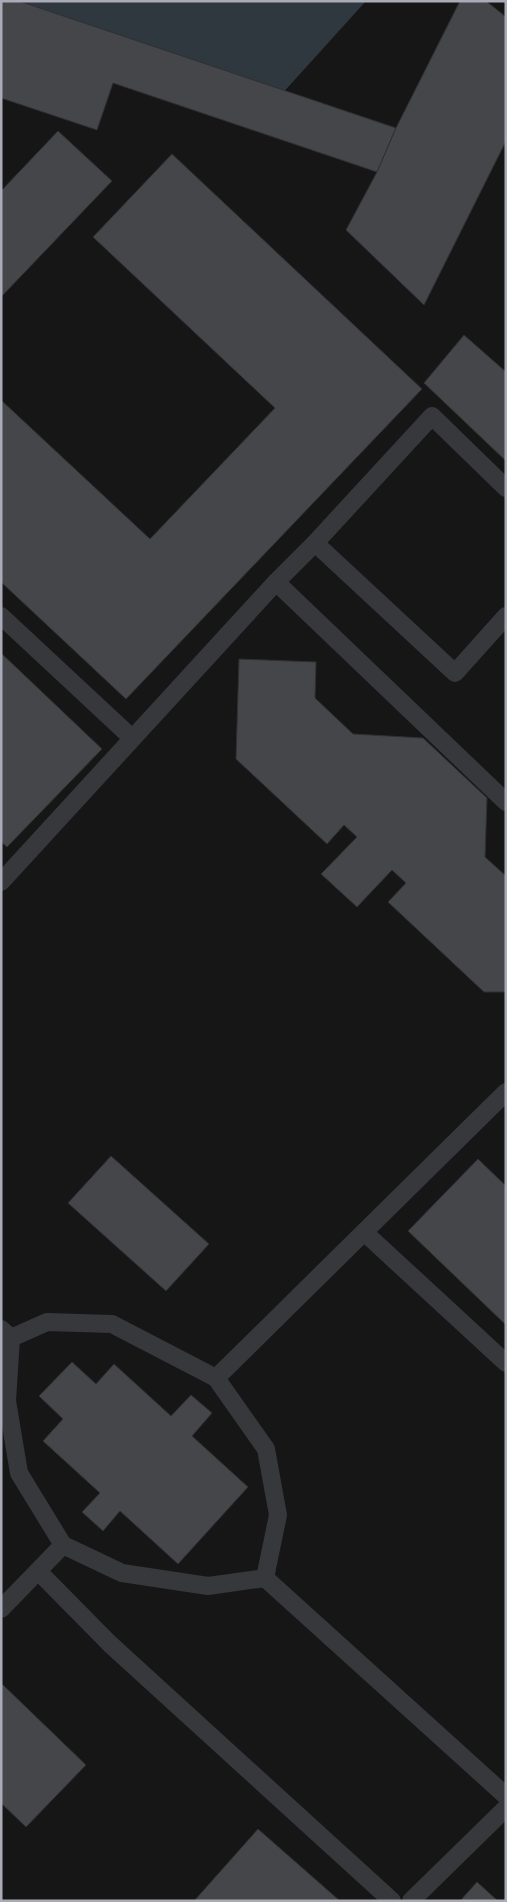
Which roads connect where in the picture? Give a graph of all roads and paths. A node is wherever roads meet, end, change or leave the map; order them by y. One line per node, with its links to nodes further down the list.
1 (506, 488): 2 (lane)
2 (315, 544): 3 (lane); 5 (lane)
3 (276, 582): 6 (lane); 7 (lane)
4 (1, 616): 6 (lane)
5 (506, 616)
6 (132, 738): 8 (lane)
7 (506, 802)
8 (1, 882)
9 (503, 1100): 10 (lane)
10 (364, 1232): 12 (lane); 13 (lane)
11 (6, 1333): 13 (lane); 14 (lane)
12 (506, 1362)
13 (216, 1378): 16 (lane)
14 (63, 1545): 15 (lane); 16 (lane)
15 (38, 1571): 17 (lane); 20 (lane)
16 (265, 1578): 18 (lane)
17 (1, 1609)
18 (506, 1796)
19 (506, 1808): 21 (lane)
20 (392, 1901)
21 (411, 1901)

